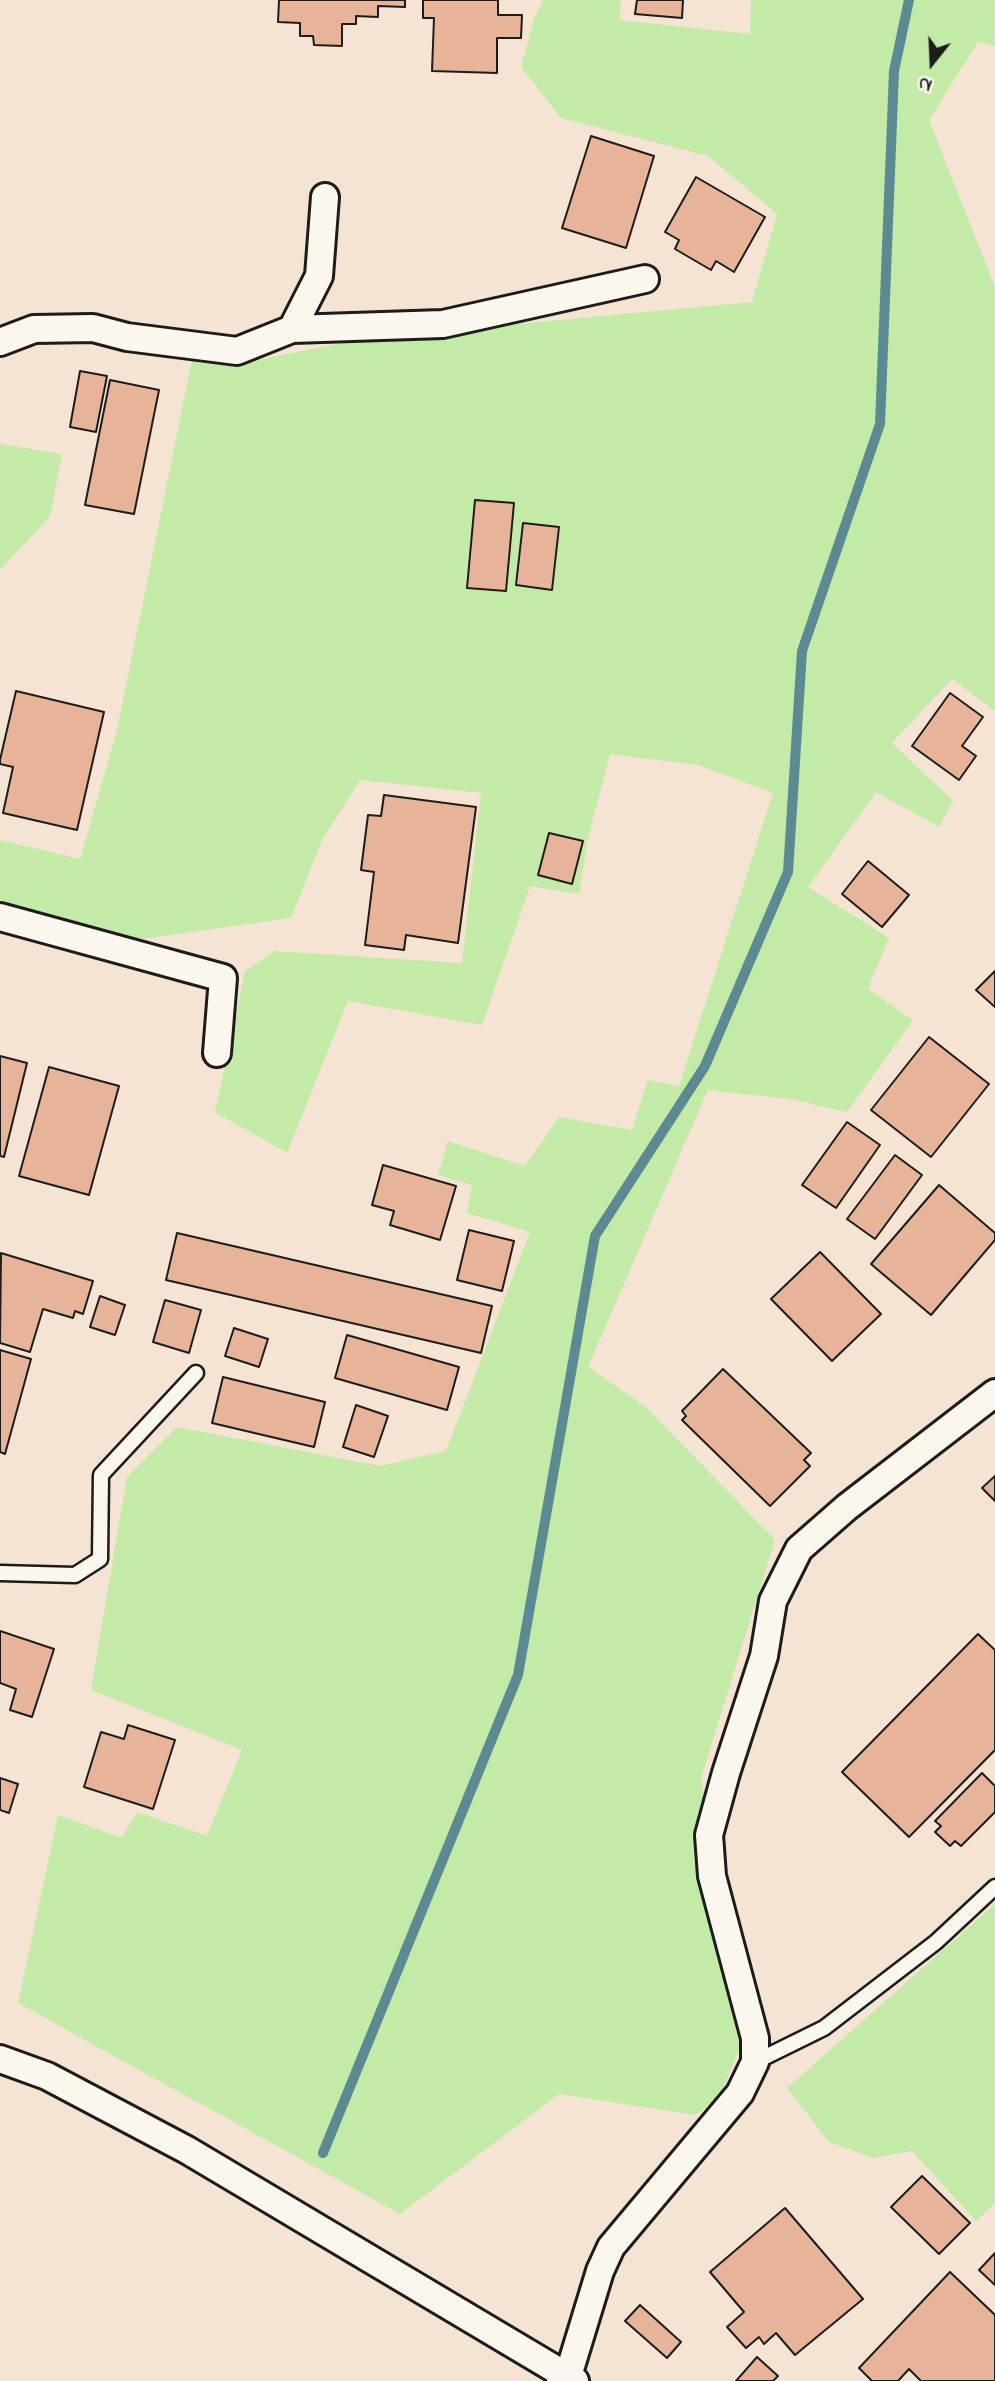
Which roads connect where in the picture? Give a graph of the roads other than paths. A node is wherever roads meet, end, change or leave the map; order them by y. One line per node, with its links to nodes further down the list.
1 (325, 197): 3 (street)
2 (645, 279): 3 (street)
3 (292, 329): 4 (street)
4 (0, 342)
5 (0, 916): 6 (street)
6 (218, 1053)
7 (196, 1373): 9 (lane)
8 (995, 1393): 12 (street)
9 (0, 1573)
10 (995, 1887): 12 (lane)
11 (0, 2059): 13 (street)
12 (755, 2062): 13 (street)
13 (568, 2379)

